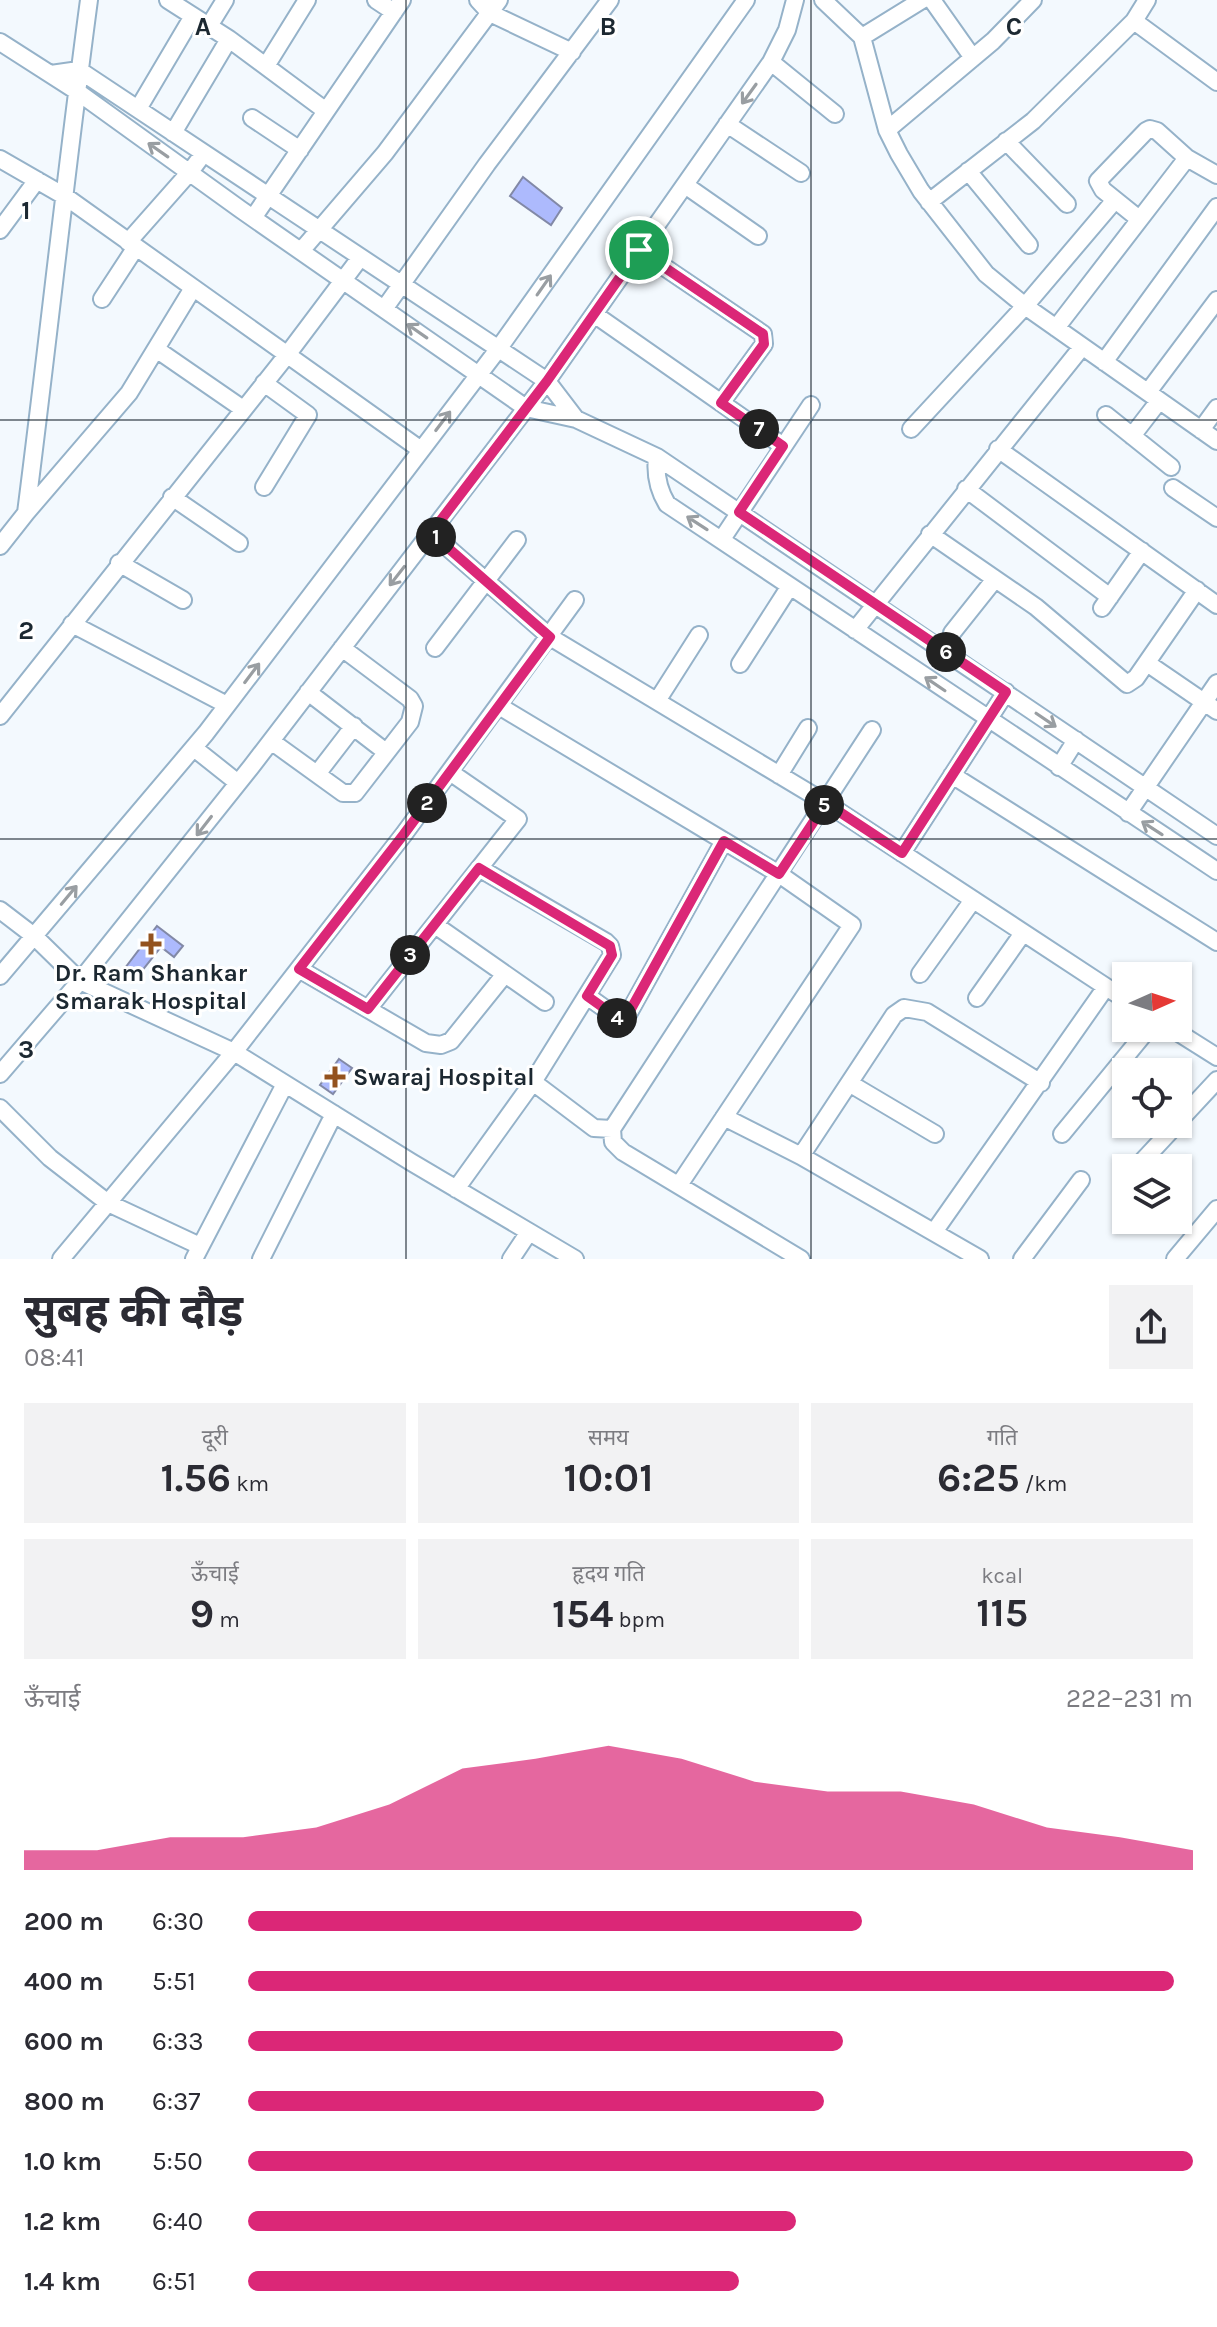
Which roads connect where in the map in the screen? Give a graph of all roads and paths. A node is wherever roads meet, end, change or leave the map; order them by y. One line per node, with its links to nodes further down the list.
1 (89, 0): 27 (street)
2 (168, 0): 17 (street)
3 (225, 0): 19 (street)
4 (307, 0): 26 (street)
5 (376, 0): 15 (street)
6 (478, 0): 16 (street)
7 (610, 0): 23 (street)
8 (746, 0): 75 (street, one-way to 8)
9 (795, 0): 25 (street)
10 (823, 0): 20 (street)
11 (922, 0): 20 (street)
12 (932, 0): 24 (street)
13 (1033, 0): 24 (street)
14 (1147, 0): 18 (street)
15 (398, 6): 32 (street)
16 (495, 6): 23 (street); 57 (street)
17 (193, 16): 19 (street); 31 (street)
18 (1134, 21): 29 (street); 38 (street)
19 (209, 26): 21 (street)
20 (862, 37): 36 (street)
21 (229, 39): 26 (street); 37 (street)
22 (0, 42): 28 (street)
23 (572, 52): 66 (street)
24 (973, 58): 36 (street)
25 (771, 62): 33 (street); 35 (street, one-way to 35)
26 (266, 66): 32 (street)
27 (79, 70): 28 (street); 30 (street); 31 (street)
28 (51, 74): 30 (street)
29 (1215, 76)
30 (75, 90): 44 (street, one-way to 30); 50 (street)
31 (138, 109): 37 (street)
32 (326, 111): 39 (street)
33 (835, 114)
34 (252, 118): 39 (street)
35 (727, 124): 45 (street); 48 (street)
36 (887, 130): 52 (street)
37 (173, 133): 40 (street)
38 (1006, 141): 43 (street); 53 (street)
39 (300, 150): 49 (street)
40 (204, 153): 44 (street); 49 (street)
41 (1187, 158): 46 (street); 51 (street); 56 (street)
42 (0, 159): 47 (street)
43 (968, 171): 52 (street); 61 (street)
44 (189, 173): 55 (street); 60 (street)
45 (801, 173)
46 (1217, 175)
47 (37, 180): 50 (street); 58 (street)
48 (685, 185): 59 (street); 62 (street)
49 (268, 195): 55 (street); 57 (street)
50 (66, 197): 60 (street); 104 (street)
51 (1115, 200): 56 (street); 70 (street)
52 (929, 202): 70 (street)
53 (1067, 204)
54 (1217, 207): 78 (street)
55 (253, 218): 63 (street)
56 (1139, 219): 73 (street)
57 (318, 229): 63 (street); 64 (street)
58 (0, 230)
59 (758, 236)
60 (132, 244): 67 (street); 68 (street)
61 (1029, 245)
62 (639, 250): 72 (street); 83 (street)
63 (301, 251): 65 (street)
64 (360, 258): 65 (street); 66 (street)
65 (344, 280): 71 (street); 77 (street)
66 (401, 286): 71 (street); 75 (street)
67 (193, 288): 76 (street); 77 (street)
68 (102, 299)
69 (1217, 300): 82 (street)
70 (1025, 306): 73 (street); 90 (street)
71 (384, 309): 79 (street, one-way to 71)
72 (594, 314): 80 (street); 83 (street)
73 (1056, 328): 74 (street)
74 (1082, 347): 78 (street); 95 (street)
75 (499, 348): 79 (street); 80 (street)
76 (156, 349): 87 (street); 104 (street)
77 (287, 355): 81 (street); 96 (street)
78 (1104, 362): 82 (street)
79 (479, 374): 85 (street); 96 (street, one-way to 79)
80 (547, 381): 85 (street); 89 (street)
81 (264, 383): 87 (street); 99 (street)
82 (1154, 396): 91 (street); 92 (street)
83 (721, 403): 94 (street)
84 (811, 405): 94 (street)
85 (526, 408): 89 (street); 106 (street)
86 (1217, 408): 91 (street)
87 (243, 409): 102 (street)
88 (1106, 415): 92 (street)
89 (576, 419): 97 (street)
90 (911, 429)
91 (1201, 430): 93 (street)
92 (1132, 436): 98 (street)
93 (1217, 441)
94 (783, 446): 103 (street)
95 (998, 449): 101 (street); 112 (street)
96 (421, 450): 135 (street, one-way to 96)
97 (657, 457): 103 (street); 108 (street, one-way to 97)
98 (1171, 467)
99 (264, 487)
100 (1173, 488): 105 (street)
101 (966, 489): 107 (street); 112 (street)
102 (172, 497): 110 (street); 113 (street)
103 (739, 512): 108 (street); 120 (street)
104 (26, 513): 111 (street)
105 (1217, 518)
106 (431, 533): 115 (street); 127 (street, one-way to 127)
107 (930, 534): 114 (street); 120 (street)
108 (722, 539): 116 (street)
109 (517, 540): 115 (street)
110 (239, 543)
111 (0, 546)
112 (1142, 551): 117 (street)
113 (119, 563): 118 (street); 122 (street)
114 (995, 579): 124 (street); 129 (street)
115 (486, 581): 126 (street); 128 (street)
116 (790, 586): 123 (street); 130 (street)
117 (1197, 590): 121 (street); 129 (street)
118 (183, 600)
119 (575, 600): 126 (street)
120 (876, 604): 123 (street); 133 (street)
121 (1217, 605)
122 (72, 624): 135 (street); 138 (street)
123 (855, 630): 139 (street, one-way to 123)
124 (952, 633)
125 (699, 635): 134 (street)
126 (550, 637): 134 (street); 136 (street)
127 (342, 648): 132 (street); 146 (street)
128 (435, 648)
129 (1147, 663): 137 (street)
130 (740, 664)
131 (1217, 683): 137 (street)
132 (308, 692): 140 (street); 144 (street)
133 (1006, 692): 139 (street); 143 (street, one-way to 143)
134 (657, 701): 150 (street)
135 (227, 705): 145 (street)
136 (499, 706): 148 (street); 157 (street)
137 (1210, 707): 153 (street)
138 (0, 716)
139 (988, 720): 147 (street); 151 (street)
140 (354, 726): 146 (street); 149 (street)
141 (808, 728): 150 (street)
142 (872, 730): 154 (street)
143 (1076, 740): 147 (street); 153 (street)
144 (271, 741): 149 (street); 152 (street)
145 (194, 748): 152 (street); 166 (street, one-way to 145)
146 (386, 752): 149 (street)
147 (1059, 767): 155 (street)
148 (450, 772): 159 (street); 168 (street)
149 (317, 774)
150 (779, 775): 154 (street)
151 (952, 775): 158 (street); 167 (street)
152 (238, 783): 172 (street, one-way to 172)
153 (1146, 787): 155 (street); 156 (street)
154 (826, 803): 158 (street); 161 (street)
155 (1128, 813): 160 (street, one-way to 155)
156 (1217, 836)
157 (724, 841): 161 (street); 175 (street)
158 (902, 853): 162 (street)
159 (479, 868): 164 (street); 175 (street)
160 (1217, 871)
161 (779, 874): 192 (street); 193 (street)
162 (973, 900): 165 (street); 170 (street)
163 (0, 910): 166 (street)
164 (435, 925): 169 (street); 178 (street)
165 (1023, 933): 173 (street); 176 (street)
166 (34, 936): 171 (street); 172 (street)
167 (1217, 942)
168 (299, 969): 178 (street); 181 (street)
169 (505, 974): 177 (street); 178 (street)
170 (920, 974)
171 (0, 976)
172 (80, 981): 181 (street); 183 (street)
173 (1106, 987): 174 (street); 187 (street)
174 (1112, 991)
175 (587, 996): 185 (street)
176 (977, 998)
177 (545, 1002)
178 (368, 1009)
179 (1192, 1041): 182 (street)
180 (1138, 1042): 195 (street)
181 (234, 1052): 188 (street); 202 (street)
182 (1217, 1057)
183 (0, 1074)
184 (1217, 1080): 189 (street)
185 (533, 1082): 193 (street); 201 (street)
186 (849, 1083): 187 (street); 194 (street); 198 (street)
187 (1041, 1083): 205 (street)
188 (285, 1084): 191 (street); 206 (street)
189 (1192, 1107)
190 (0, 1108): 202 (street)
191 (334, 1114): 201 (street); 208 (street)
192 (724, 1117): 198 (street); 200 (street)
193 (612, 1129): 200 (street)
194 (935, 1134)
195 (1062, 1134)
196 (1163, 1138): 197 (street)
197 (1149, 1154)
198 (801, 1156): 205 (street)
199 (1081, 1180): 213 (street)
200 (679, 1185): 211 (street)
201 (456, 1189): 204 (street)
202 (108, 1203): 206 (street); 207 (street)
203 (1217, 1209): 214 (street)
204 (529, 1232): 209 (street); 210 (street)
205 (934, 1232): 212 (street)
206 (197, 1253)
207 (61, 1259)
208 (261, 1259)
209 (511, 1259)
210 (575, 1259)
211 (801, 1259)
212 (980, 1259)
213 (1022, 1259)
214 (1175, 1259)

